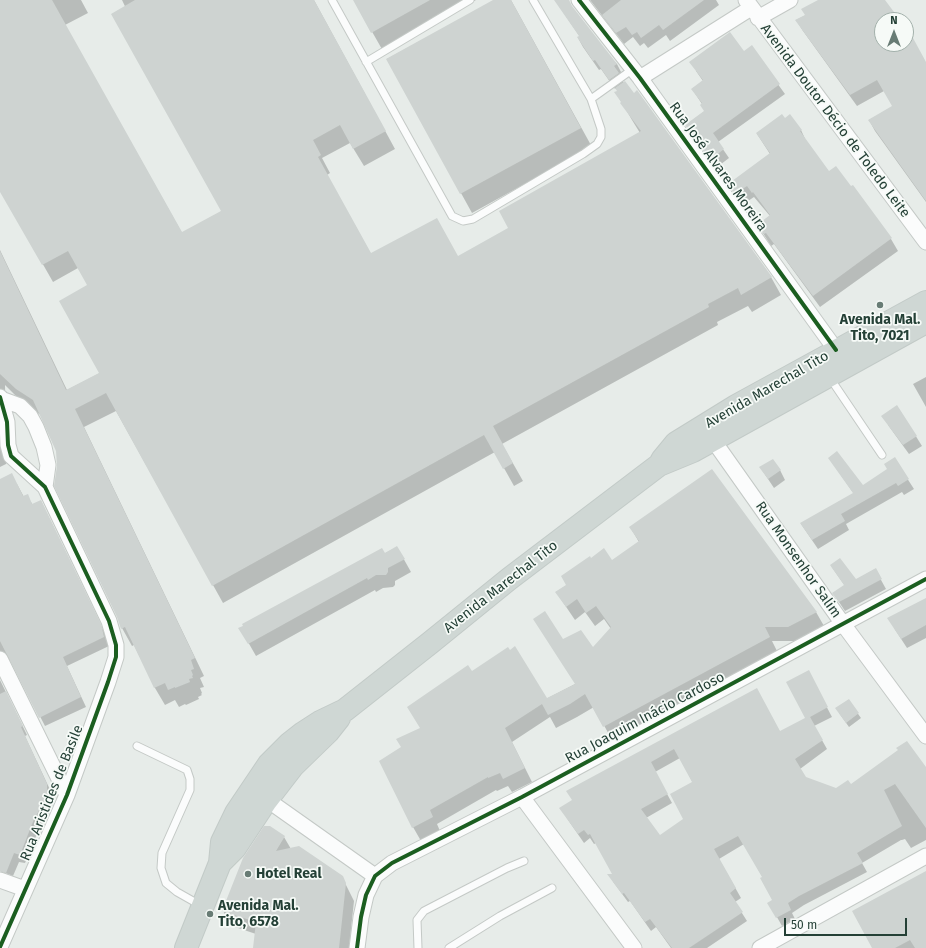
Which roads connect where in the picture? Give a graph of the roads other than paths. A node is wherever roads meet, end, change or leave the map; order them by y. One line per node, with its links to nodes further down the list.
1 (332, 0): 7 (lane)
2 (470, 0): 7 (lane)
3 (533, 0): 9 (lane)
4 (579, 0): 8 (street, Rua José Alvares Moreira)
5 (790, 0): 6 (street)
6 (751, 9): 8 (street); 10 (street, Avenida Doutor Décio de Toledo Leite)
7 (366, 62): 9 (lane)
8 (637, 73): 9 (lane); 13 (street, Rua José Alvares Moreira)
9 (591, 99)
10 (926, 242)
11 (926, 302): 13 (main road, Avenida Marechal Tito)
12 (926, 322): 14 (main road, Avenida Marechal Tito)
13 (836, 350): 15 (main road, Avenida Marechal Tito)
14 (829, 376): 15 (main road, Avenida Marechal Tito); 18 (lane)
15 (792, 386): 17 (main road, Avenida Marechal Tito); 20 (main road, Avenida Marechal Tito)
16 (0, 398): 19 (street); 21 (street)
17 (713, 440): 20 (main road, Avenida Marechal Tito); 23 (street, Rua Monsenhor Salim)
18 (882, 455)
19 (5, 458): 21 (street)
20 (659, 465): 28 (main road, Avenida Marechal Tito)
21 (45, 487): 27 (street, Rua Aristides de Basile)
22 (926, 579): 23 (street, Rua Joaquim Inácio Cardoso)
23 (843, 624): 25 (street, Rua Monsenhor Salim); 29 (street, Rua Joaquim Inácio Cardoso)
24 (0, 659): 27 (street)
25 (926, 736)
26 (137, 746): 36 (lane)
27 (66, 795): 35 (street, Rua Aristides de Basile)
28 (259, 795): 32 (street); 36 (main road, Avenida Marechal Tito)
29 (522, 797): 32 (street, Rua Joaquim Inácio Cardoso); 42 (street)
30 (926, 856): 43 (street)
31 (524, 860): 40 (lane)
32 (375, 876): 39 (street)
33 (0, 880): 35 (street)
34 (552, 888): 41 (lane)
35 (25, 889): 37 (street, Rua Aristides de Basile)
36 (202, 906): 38 (main road, Avenida Marechal Tito)
37 (0, 947)
38 (186, 948)
39 (357, 948)
40 (418, 948)
41 (449, 948)
42 (634, 948)
43 (760, 948)

